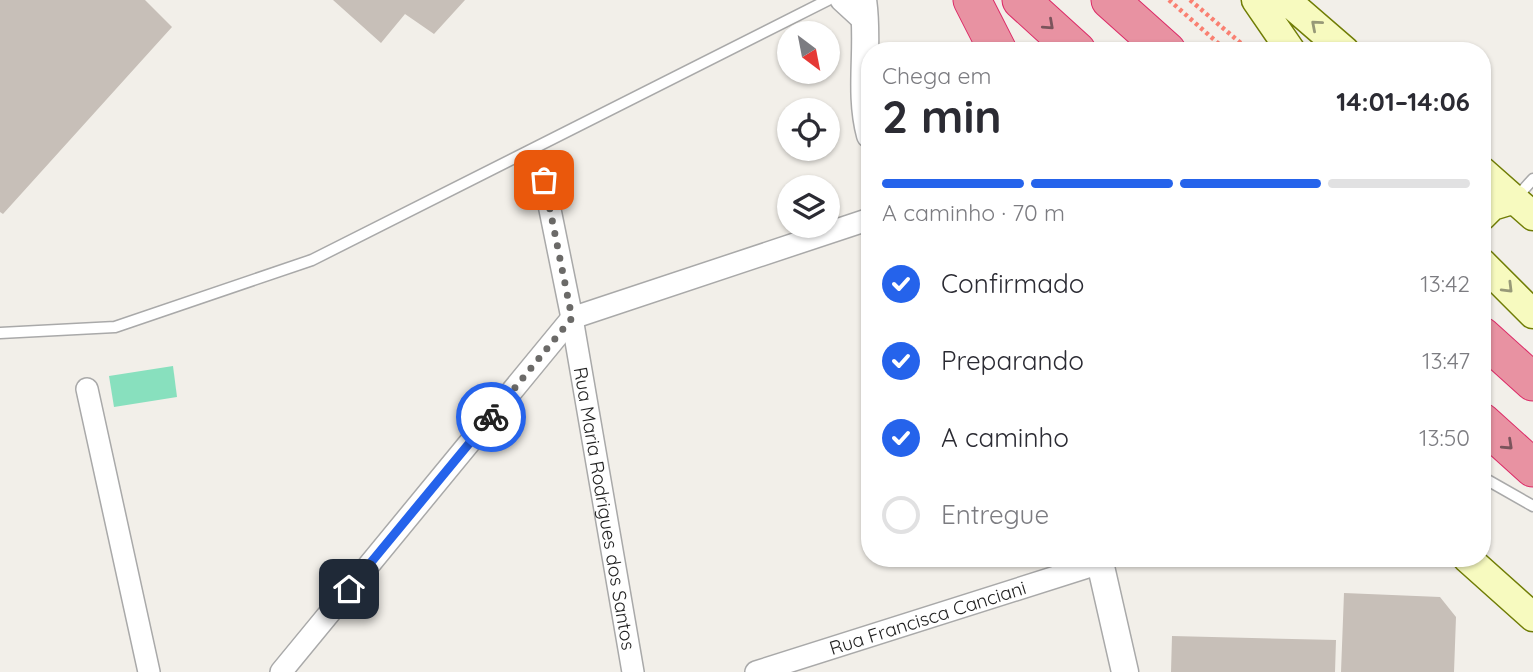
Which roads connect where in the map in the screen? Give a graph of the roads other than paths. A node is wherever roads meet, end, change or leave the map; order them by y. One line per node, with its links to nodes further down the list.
1 (828, 0): 23 (lane)
2 (841, 0): 8 (street)
3 (972, 0): 10 (highway)
4 (1021, 0): 11 (highway, one-way to 11)
5 (1256, 0): 13 (main road)
6 (1286, 0): 14 (main road, one-way to 6)
7 (1115, 3): 12 (highway)
8 (865, 11): 9 (street)
9 (864, 42)
10 (993, 42)
11 (1067, 42)
12 (1157, 42)
13 (1285, 42)
14 (1335, 42)
15 (1491, 176): 17 (main road)
16 (544, 180): 22 (street, Rua Maria Rodrigues dos Santos)
17 (1527, 198): 18 (main road)
18 (1491, 207)
19 (861, 222): 22 (street)
20 (1491, 272): 21 (main road, one-way to 21)
21 (1533, 314)
22 (572, 318): 36 (street); 37 (street, Rua Maria Rodrigues dos Santos)
23 (0, 333)
24 (1491, 344): 25 (highway)
25 (1533, 382)
26 (87, 389): 35 (street)
27 (1491, 430): 28 (highway, one-way to 28)
28 (1533, 468)
29 (1491, 482): 30 (lane)
30 (1533, 506)
31 (1081, 567): 38 (street, Rua Francisca Canciani)
32 (1101, 567): 39 (street)
33 (1477, 567): 34 (main road)
34 (1533, 617)
35 (149, 672)
36 (281, 672)
37 (633, 672)
38 (756, 672)
39 (1125, 672)

